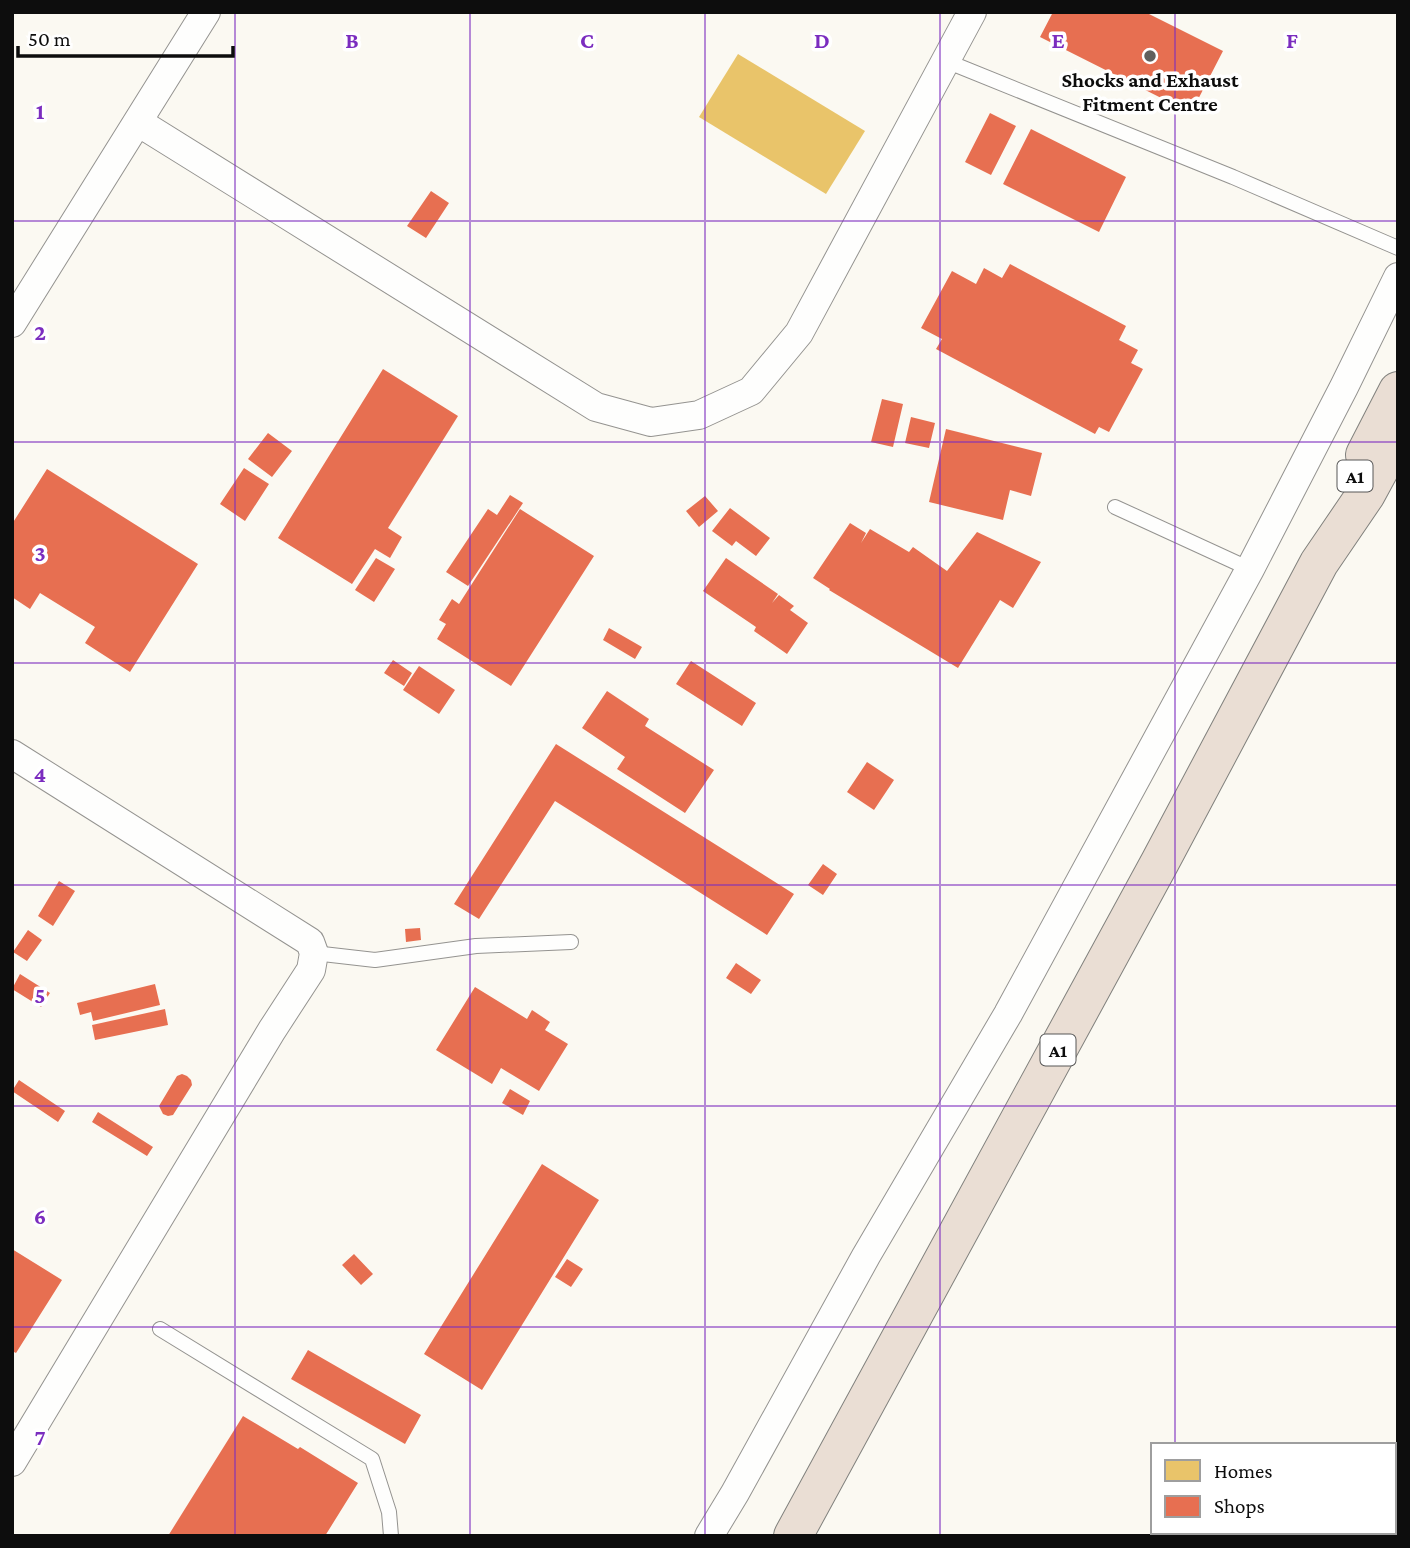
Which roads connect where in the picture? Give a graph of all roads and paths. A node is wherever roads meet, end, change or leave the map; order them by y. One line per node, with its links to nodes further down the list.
1 (206, 12): 4 (street)
2 (972, 12): 3 (street)
3 (946, 61): 4 (street); 5 (lane)
4 (138, 122): 7 (street)
5 (1398, 247)
6 (1398, 277): 12 (street)
7 (12, 323)
8 (1398, 391): 11 (highway, A1)
9 (1398, 435): 11 (highway, A1)
10 (1115, 507): 12 (lane)
11 (1319, 563): 20 (highway, A1)
12 (1250, 569): 19 (street)
13 (12, 754): 15 (street)
14 (571, 942): 15 (lane)
15 (314, 953): 17 (street)
16 (160, 1329): 18 (lane)
17 (12, 1462)
18 (391, 1536)
19 (709, 1536)
20 (793, 1536)

